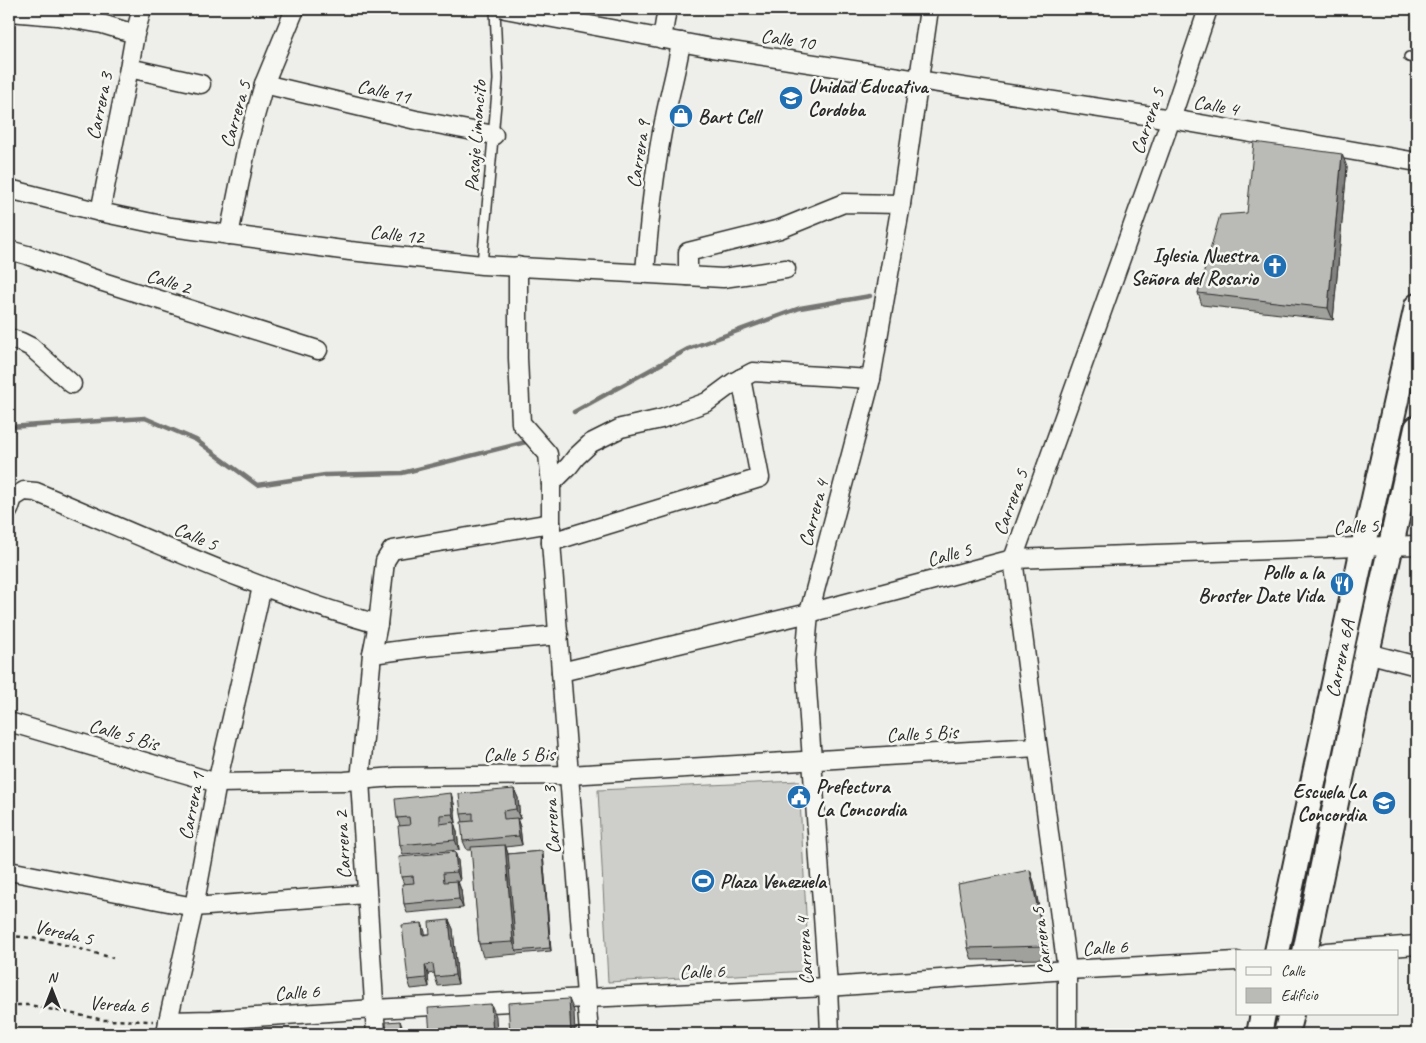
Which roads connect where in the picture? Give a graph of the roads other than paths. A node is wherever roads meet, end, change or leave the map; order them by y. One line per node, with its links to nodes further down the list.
1 (142, 9): 9 (street, Carrera 3)
2 (295, 9): 15 (street, Carrera 5)
3 (495, 9): 17 (lane, Pasaje Limoncito)
4 (506, 9): 10 (street, Calle 10)
5 (667, 9): 10 (street)
6 (929, 9): 13 (street, Carrera 4)
7 (1208, 9): 16 (street, Carrera 5)
8 (9, 12): 9 (street)
9 (135, 34): 12 (street, Carrera 3)
10 (662, 39): 11 (street, Calle 10)
11 (681, 42): 13 (street, Calle 10); 27 (street, Carrera 9)
12 (129, 68): 14 (street); 21 (street, Carrera 3)
13 (918, 80): 16 (street, Calle 4); 20 (street, Carrera 4)
14 (201, 84)
15 (264, 84): 17 (street, Calle 11); 22 (street, Carrera 5)
16 (1171, 119): 18 (street, Calle 4); 43 (street, Carrera 5)
17 (494, 135): 24 (lane, Pasaje Limoncito)
18 (1417, 162)
19 (9, 189): 21 (street, Calle 12)
20 (901, 204): 28 (street); 33 (street, Carrera 4)
21 (100, 212): 22 (street, Calle 12)
22 (229, 235): 24 (street, Calle 12)
23 (9, 250): 31 (street, Calle 2)
24 (482, 265): 25 (street, Calle 12)
25 (518, 266): 27 (street, Calle 12); 36 (street, Carrera 3)
26 (786, 269): 28 (street, Calle 12)
27 (645, 273): 28 (street, Calle 12)
28 (688, 276)
29 (1417, 306): 42 (street, Carrera 6A)
30 (9, 338): 34 (street)
31 (318, 350)
32 (741, 378): 33 (street); 36 (street); 39 (street)
33 (871, 379): 45 (street, Carrera 4)
34 (72, 384)
35 (1417, 428): 41 (street, Carrera 6A)
36 (551, 484): 38 (street, Carrera 3)
37 (9, 510): 44 (street, Calle 5)
38 (551, 523): 39 (street, Carrera 3); 46 (street, Carrera 2)
39 (551, 542): 47 (street, Carrera 3)
40 (1417, 545): 41 (street, Calle 5)
41 (1390, 546): 42 (street, Calle 5); 48 (street, Carrera 6A)
42 (1363, 548): 43 (street, Calle 5); 62 (street, Carrera 6A)
43 (1012, 558): 45 (street, Calle 5); 53 (street, Carrera 5)
44 (262, 587): 46 (street, Calle 5); 57 (street, Carrera 1)
45 (809, 613): 51 (street, Calle 5); 54 (street, Carrera 4)
46 (378, 624): 49 (street, Carrera 2)
47 (559, 635): 49 (street); 51 (street, Carrera 3)
48 (1367, 653): 50 (street); 63 (street, Carrera 6A)
49 (372, 654): 56 (street, Carrera 2)
50 (1417, 666)
51 (561, 672): 55 (street, Carrera 3)
52 (9, 722): 57 (street, Calle 5 Bis)
53 (1037, 747): 54 (street, Calle 5 Bis); 66 (street, Carrera 5)
54 (812, 760): 55 (street, Calle 5 Bis); 67 (street, Carrera 4)
55 (569, 775): 56 (street, Calle 5 Bis); 68 (street, Carrera 3)
56 (360, 780): 57 (street, Calle 5 Bis); 59 (street, Carrera 2)
57 (217, 782): 60 (street, Carrera 1)
58 (9, 871): 60 (street)
59 (366, 894): 60 (street); 69 (street, Carrera 2)
60 (194, 907): 72 (street, Carrera 1)
61 (1417, 945): 64 (street)
62 (1277, 950)
63 (1305, 950)
64 (1352, 950)
65 (1236, 960): 66 (street, Calle 6)
66 (1067, 970): 67 (street, Calle 6); 76 (street, Carrera 5)
67 (828, 987): 68 (street, Calle 6); 75 (street, Carrera 4)
68 (586, 998): 69 (street, Calle 6); 74 (street, Carrera 3)
69 (374, 1009): 72 (street, Calle 6); 73 (street, Carrera 2)
70 (1263, 1016): 77 (street)
71 (1290, 1016): 78 (street)
72 (167, 1028)
73 (376, 1034)
74 (589, 1034)
75 (830, 1034)
76 (1067, 1034)
77 (1259, 1034)
78 (1286, 1034)

